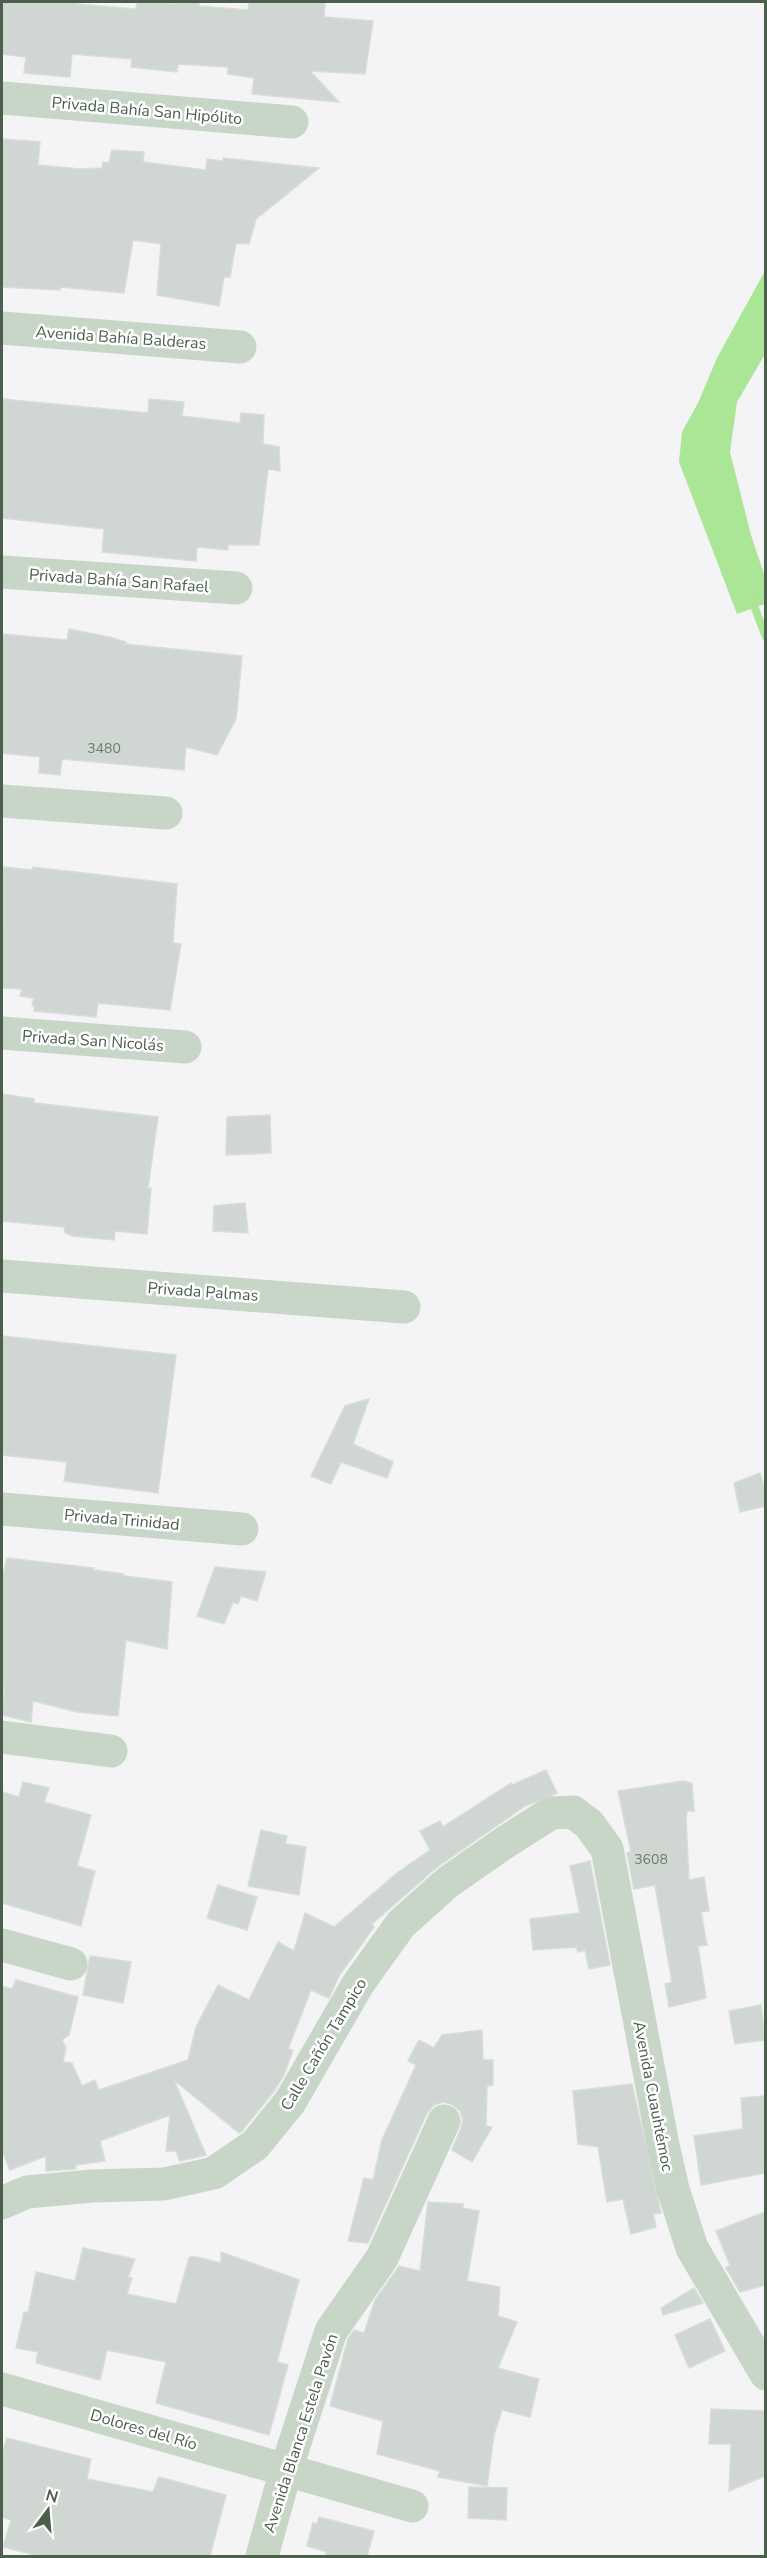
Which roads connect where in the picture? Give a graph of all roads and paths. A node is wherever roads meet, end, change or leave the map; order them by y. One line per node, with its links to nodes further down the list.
1 (2, 98): 2 (street, Privada Bahía San Hipólito)
2 (292, 122)
3 (2, 328): 4 (street, Avenida Bahía Balderas)
4 (240, 346)
5 (2, 572): 6 (street, Privada Bahía San Rafael)
6 (236, 588)
7 (2, 801): 8 (street)
8 (166, 813)
9 (2, 1033): 10 (street, Privada San Nicolás)
10 (185, 1047)
11 (2, 1276): 12 (street, Privada Palmas)
12 (404, 1307)
13 (2, 1509): 14 (street, Privada Trinidad)
14 (242, 1529)
15 (2, 1737): 16 (street)
16 (111, 1751)
17 (573, 1812): 21 (street, Calle Cañón Tampico); 22 (street, Avenida Cuauhtémoc)
18 (2, 1945): 19 (street)
19 (71, 1964)
20 (444, 2121): 24 (street, Avenida Blanca Estela Pavón)
21 (2, 2203)
22 (765, 2374)
23 (2, 2389): 24 (street, Dolores del Río)
24 (286, 2470): 25 (street, Dolores del Río); 26 (street, Avenida Blanca Estela Pavón)
25 (412, 2506)
26 (262, 2556)

